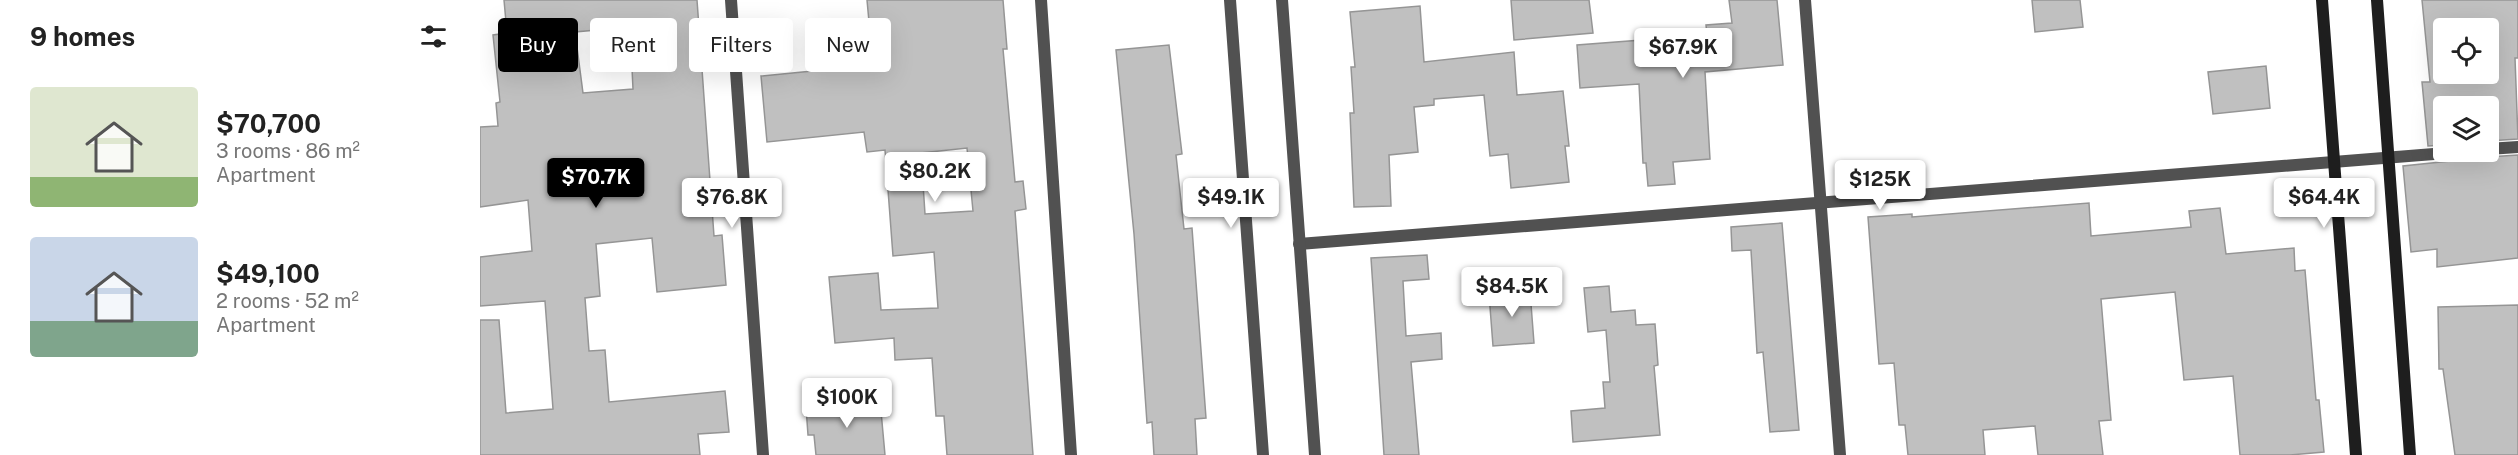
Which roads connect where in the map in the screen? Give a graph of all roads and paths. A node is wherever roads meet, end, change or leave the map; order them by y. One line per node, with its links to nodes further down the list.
1 (731, 0): 15 (street)
2 (1041, 0): 16 (street)
3 (1230, 0): 17 (street)
4 (1282, 0): 14 (street)
5 (1805, 0): 13 (street)
6 (2322, 0): 12 (main road)
7 (2376, 0): 11 (main road)
8 (2518, 147): 9 (street)
9 (2499, 148)
10 (2433, 154): 11 (street)
11 (2388, 157): 12 (street); 21 (main road)
12 (2334, 161): 13 (street); 20 (main road)
13 (1820, 201): 14 (street); 19 (street)
14 (1299, 244): 18 (street)
15 (763, 455)
16 (1071, 455)
17 (1263, 455)
18 (1315, 455)
19 (1840, 455)
20 (2356, 455)
21 (2410, 455)

